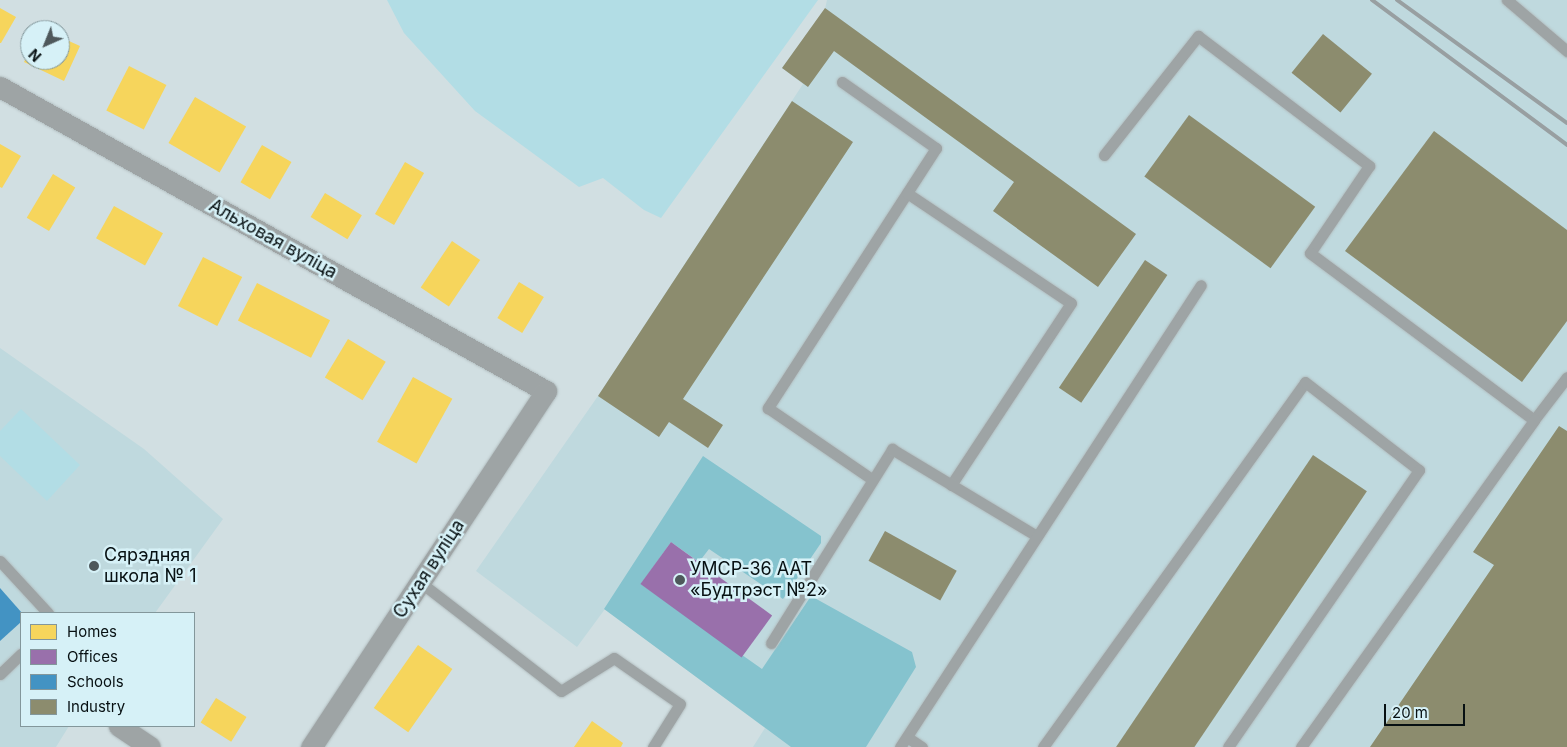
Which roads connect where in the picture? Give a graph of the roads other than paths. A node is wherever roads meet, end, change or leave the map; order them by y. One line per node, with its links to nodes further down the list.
1 (1508, 0): 2 (lane)
2 (1567, 51)
3 (842, 82): 6 (lane)
4 (0, 87): 9 (street, Альховая вуліца)
5 (1104, 154): 10 (lane)
6 (907, 193): 11 (lane); 12 (lane)
7 (1201, 285): 13 (lane)
8 (1567, 377): 10 (lane)
9 (546, 391): 15 (street, Сухая вуліца)
10 (1534, 420): 29 (lane)
11 (873, 480): 12 (lane); 17 (lane)
12 (951, 485): 13 (lane)
13 (1037, 536): 21 (lane)
14 (0, 560): 16 (lane)
15 (420, 582): 23 (street, Сухая вуліца); 24 (lane)
16 (47, 612)
17 (771, 644)
18 (20, 655): 19 (lane)
19 (0, 674)
20 (121, 727): 22 (street)
21 (907, 737): 25 (lane); 26 (lane)
22 (150, 747)
23 (311, 747)
24 (652, 747)
25 (900, 747)
26 (922, 747)
27 (1043, 747): 28 (lane)
28 (1228, 747)
29 (1301, 747)

